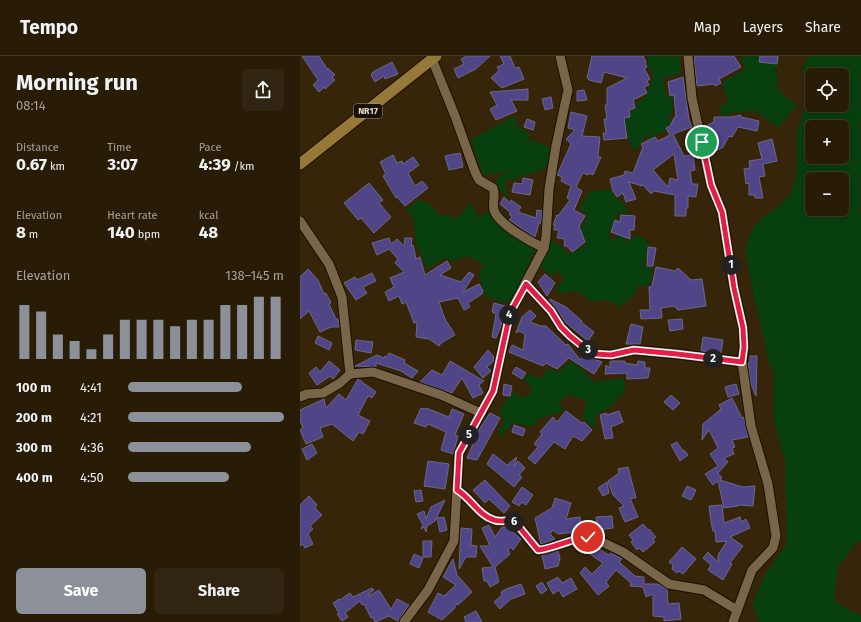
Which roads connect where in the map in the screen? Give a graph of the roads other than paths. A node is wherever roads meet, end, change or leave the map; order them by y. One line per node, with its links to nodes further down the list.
1 (560, 56): 6 (street)
2 (688, 56): 8 (street)
3 (434, 57): 4 (main road, NR17); 6 (street)
4 (300, 164)
5 (300, 221): 9 (street)
6 (544, 248): 7 (street)
7 (526, 284): 8 (street); 11 (street)
8 (742, 362): 13 (street)
9 (350, 374): 10 (street); 11 (street)
10 (300, 397)
11 (481, 413): 12 (street)
12 (457, 490): 13 (street); 14 (street)
13 (737, 610): 15 (street)
14 (404, 622)
15 (733, 622)

